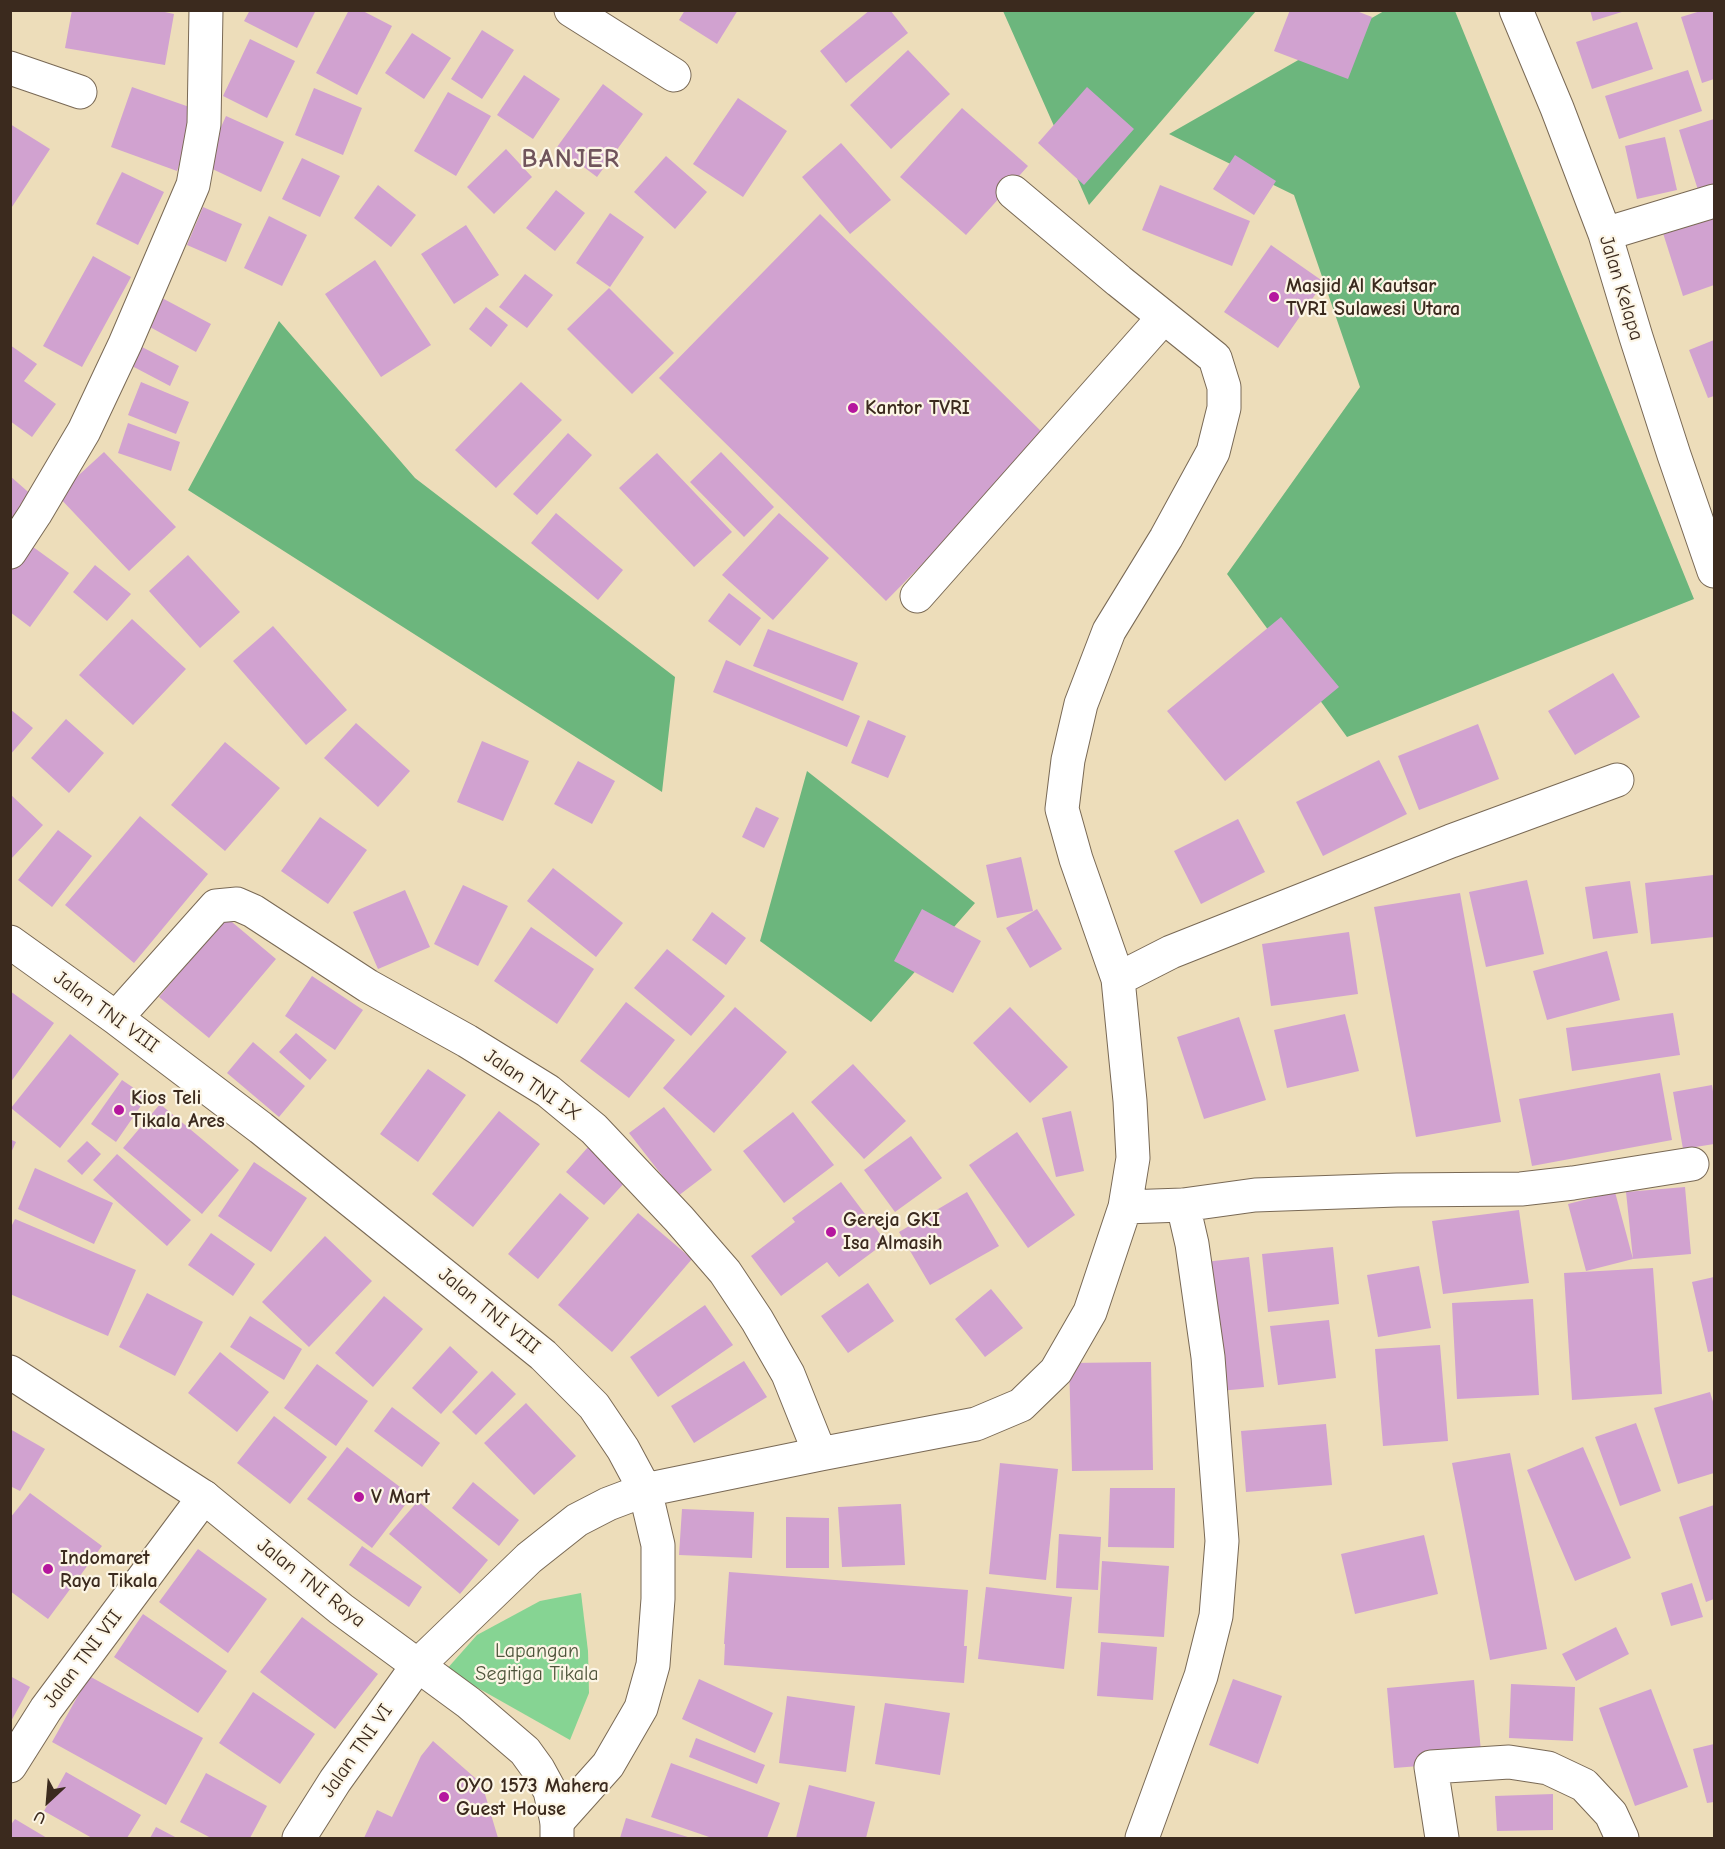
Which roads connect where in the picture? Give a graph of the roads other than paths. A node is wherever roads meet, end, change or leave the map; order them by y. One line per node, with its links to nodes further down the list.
1 (206, 10): 11 (street)
2 (571, 10): 5 (street)
3 (1516, 10): 9 (street, Jalan Kelapa)
4 (10, 68): 6 (street)
5 (674, 75)
6 (80, 93)
7 (1013, 192): 10 (street, Jalan TNI VI)
8 (1714, 201): 9 (street)
9 (1605, 234): 12 (street, Jalan Kelapa)
10 (1164, 317): 13 (street); 16 (street, Jalan TNI VI)
11 (10, 552)
12 (1714, 571)
13 (917, 596)
14 (1617, 780): 16 (street)
15 (10, 942): 17 (street, Jalan TNI VIII)
16 (1118, 980): 20 (street, Jalan TNI VI)
17 (116, 1018): 22 (street, Jalan TNI IX); 23 (street, Jalan TNI VIII)
18 (1692, 1164): 19 (street)
19 (1183, 1205): 20 (street); 29 (street)
20 (1125, 1207): 22 (street, Jalan TNI VI)
21 (10, 1372): 24 (street, Jalan TNI Raya)
22 (820, 1454): 23 (street, Jalan TNI VI)
23 (645, 1490): 25 (street, Jalan TNI VI); 27 (street, Jalan TNI VIII)
24 (204, 1497): 25 (street, Jalan TNI Raya); 26 (street, Jalan TNI VII)
25 (418, 1665): 27 (street, Jalan TNI Raya); 28 (street, Jalan TNI VI)
26 (10, 1766)
27 (557, 1830)
28 (299, 1839)
29 (1142, 1839)
30 (1442, 1839): 31 (street)
31 (1622, 1839)

